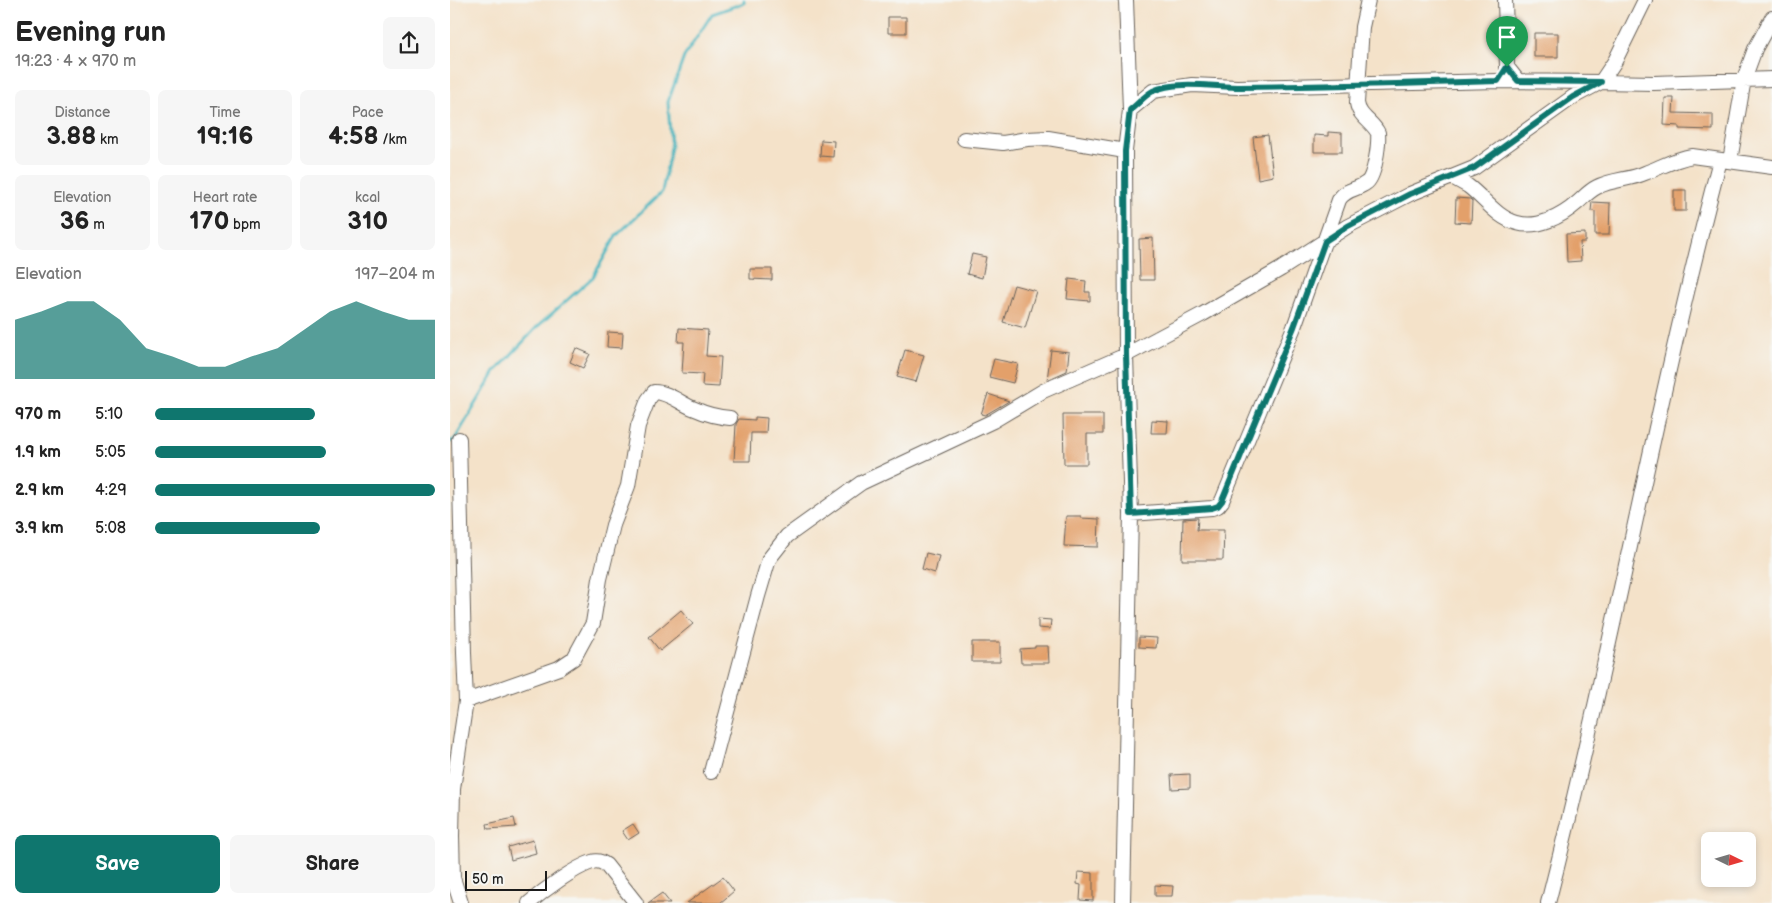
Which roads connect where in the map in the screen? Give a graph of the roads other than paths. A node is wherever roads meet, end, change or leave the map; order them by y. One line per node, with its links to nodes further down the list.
1 (1126, 0): 13 (street)
2 (1368, 0): 12 (street)
3 (1505, 0): 6 (street)
4 (1645, 0): 11 (street)
5 (1772, 18): 7 (street)
6 (1507, 67): 9 (street); 10 (street)
7 (1744, 79): 8 (street); 11 (street); 16 (street)
8 (1772, 79)
9 (1498, 81): 10 (street); 12 (street)
10 (1518, 81): 11 (street)
11 (1601, 82): 18 (street)
12 (1358, 85): 13 (street); 19 (street)
13 (1130, 110): 15 (street)
14 (964, 139): 15 (street)
15 (1125, 151): 20 (street)
16 (1725, 161): 17 (street); 18 (street); 30 (street)
17 (1772, 167)
18 (1452, 177): 19 (street)
19 (1325, 241): 20 (street); 23 (street)
20 (1126, 355): 23 (street); 25 (street)
21 (730, 418): 24 (street)
22 (459, 438): 24 (street)
23 (1131, 514): 29 (street)
24 (466, 701): 26 (street)
25 (711, 772)
26 (461, 903)
27 (529, 903): 28 (street)
28 (636, 903)
29 (1123, 903)
30 (1548, 903)

